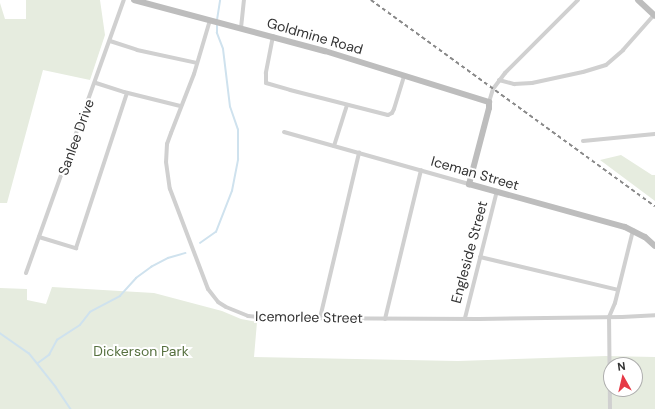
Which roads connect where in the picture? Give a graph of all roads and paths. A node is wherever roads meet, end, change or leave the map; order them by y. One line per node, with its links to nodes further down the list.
1 (124, 0): 10 (street, Sanlee Drive)
2 (134, 0): 7 (main road, Goldmine Road)
3 (244, 0): 8 (street)
4 (578, 0): 13 (street, Engleside Street)
5 (638, 0): 6 (main road)
6 (654, 15): 13 (street)
7 (210, 20): 8 (main road, Goldmine Road); 11 (street, Icemorlee Street)
8 (241, 28): 9 (main road, Goldmine Road)
9 (273, 36): 12 (main road, Goldmine Road); 17 (street)
10 (110, 41): 11 (street); 14 (street, Sanlee Drive)
11 (197, 63): 18 (street, Icemorlee Street)
12 (404, 76): 16 (main road, Goldmine Road); 17 (street)
13 (500, 80): 16 (street, Engleside Street)
14 (96, 83): 15 (street); 28 (street, Sanlee Drive)
15 (127, 93): 18 (street); 28 (street)
16 (489, 102): 25 (main road, Engleside Street)
17 (347, 105): 22 (street)
18 (180, 106): 34 (street, Icemorlee Street)
19 (284, 132): 22 (street, Iceman Street)
20 (655, 134): 21 (street)
21 (583, 141)
22 (334, 146): 23 (street, Iceman Street)
23 (359, 154): 24 (street, Iceman Street); 34 (street)
24 (421, 170): 25 (street, Iceman Street); 37 (street)
25 (469, 184): 26 (main road, Iceman Street)
26 (497, 192): 27 (main road, Iceman Street); 30 (street, Engleside Street)
27 (633, 230): 29 (main road, Iceman Street); 32 (street)
28 (39, 237): 31 (street, Sanlee Drive)
29 (655, 246)
30 (480, 257): 32 (street); 35 (street, Engleside Street)
31 (26, 273)
32 (618, 290): 36 (street)
33 (655, 315): 36 (street, Icemorlee Street)
34 (320, 318): 37 (street, Icemorlee Street)
35 (464, 318): 36 (street, Icemorlee Street); 37 (street, Icemorlee Street)
36 (609, 318): 38 (street)
37 (385, 319)
38 (610, 409)

